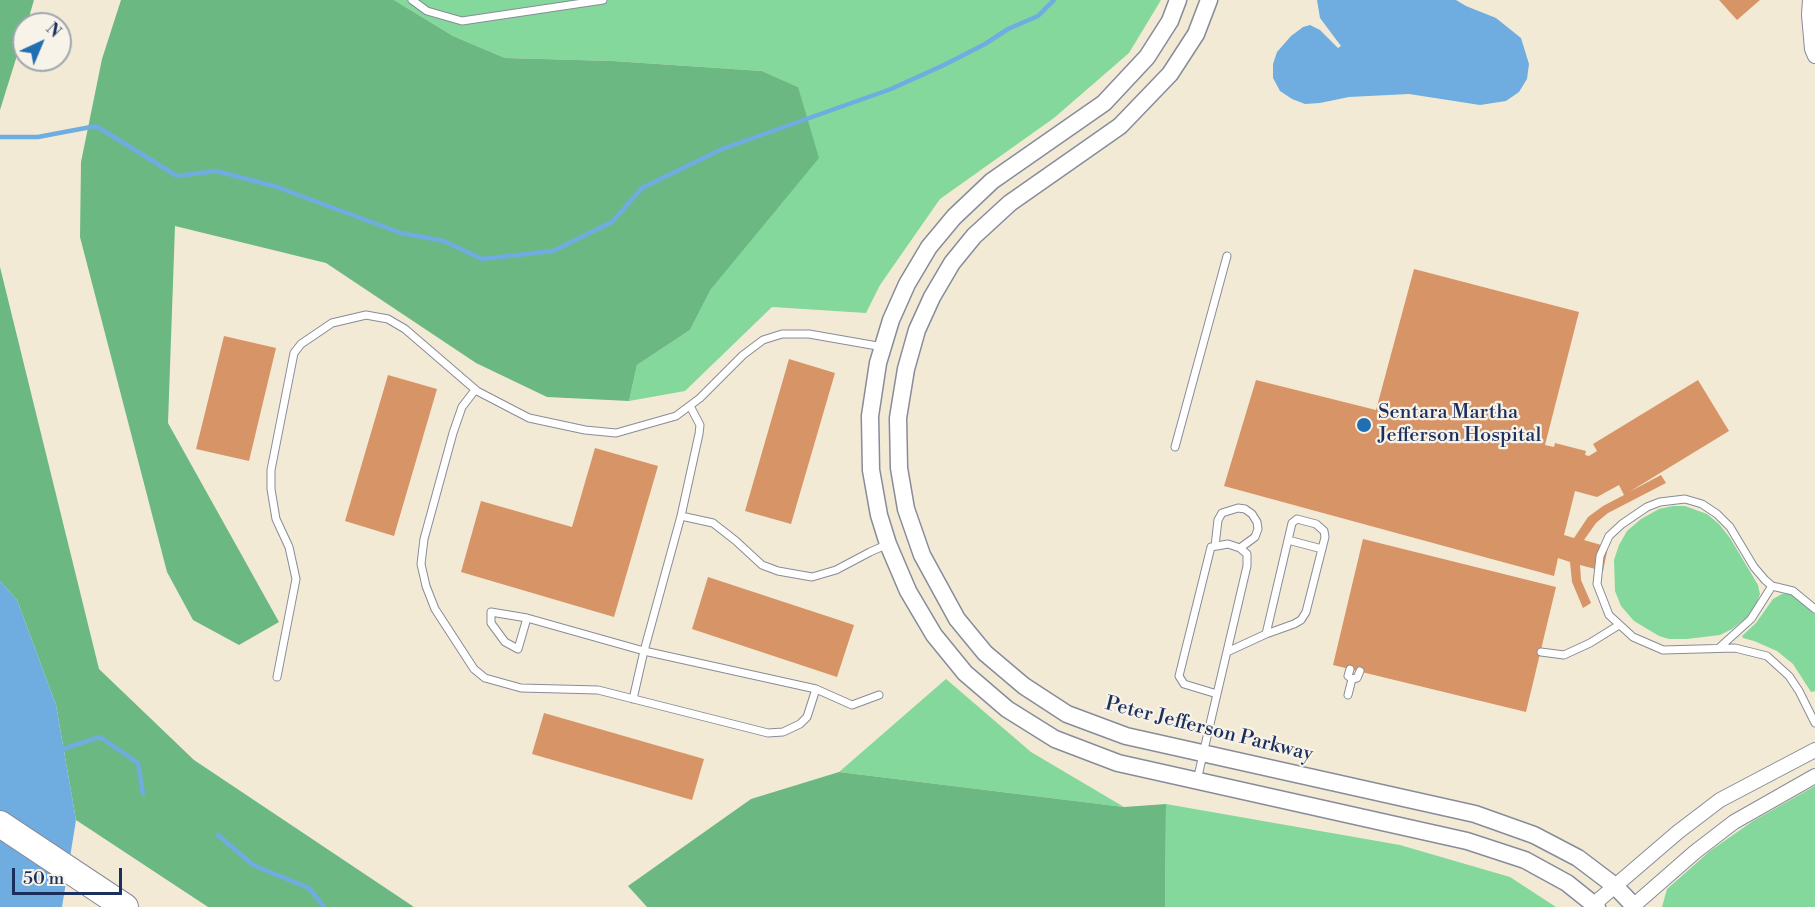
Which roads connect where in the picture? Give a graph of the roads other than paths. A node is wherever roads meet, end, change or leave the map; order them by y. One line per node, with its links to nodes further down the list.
1 (412, 0): 2 (lane)
2 (603, 0)
3 (1178, 0): 8 (street)
4 (1209, 0): 38 (street, Peter Jefferson Parkway)
5 (1810, 0): 6 (street)
6 (1815, 56)
7 (1227, 256): 11 (lane)
8 (883, 348): 10 (lane); 14 (street)
9 (475, 390): 10 (lane); 29 (lane); 35 (lane)
10 (690, 406): 12 (lane)
11 (1175, 447)
12 (681, 516): 14 (lane); 24 (lane)
13 (1288, 540): 17 (lane); 17 (lane); 22 (lane)
14 (888, 544): 40 (street)
15 (1215, 546): 16 (lane); 16 (lane); 32 (lane)
16 (1240, 548): 25 (lane)
17 (1322, 549): 22 (lane)
18 (1772, 586): 19 (lane); 21 (lane); 23 (lane)
19 (1815, 609)
20 (526, 618): 20 (lane); 24 (lane)
21 (1619, 625): 23 (lane); 26 (lane)
22 (1266, 634): 25 (lane)
23 (1720, 647): 36 (lane)
24 (644, 651): 31 (lane); 35 (lane)
25 (1227, 652): 32 (lane)
26 (1541, 652)
27 (1350, 669): 30 (lane)
28 (1360, 671): 30 (lane)
29 (277, 677)
30 (1352, 679): 34 (lane)
31 (816, 689): 33 (lane); 35 (lane)
32 (1217, 694): 38 (lane)
33 (879, 695)
34 (1348, 695)
35 (633, 699)
36 (1815, 723)
37 (1815, 750): 42 (street)
38 (1203, 754): 40 (lane); 42 (street, Peter Jefferson Parkway)
39 (1815, 776): 44 (street)
40 (1197, 781): 43 (street)
41 (0, 824): 45 (highway)
42 (1615, 886): 43 (street); 44 (street, Peter Jefferson Parkway)
43 (1596, 906)
44 (1634, 906)
45 (125, 907)

